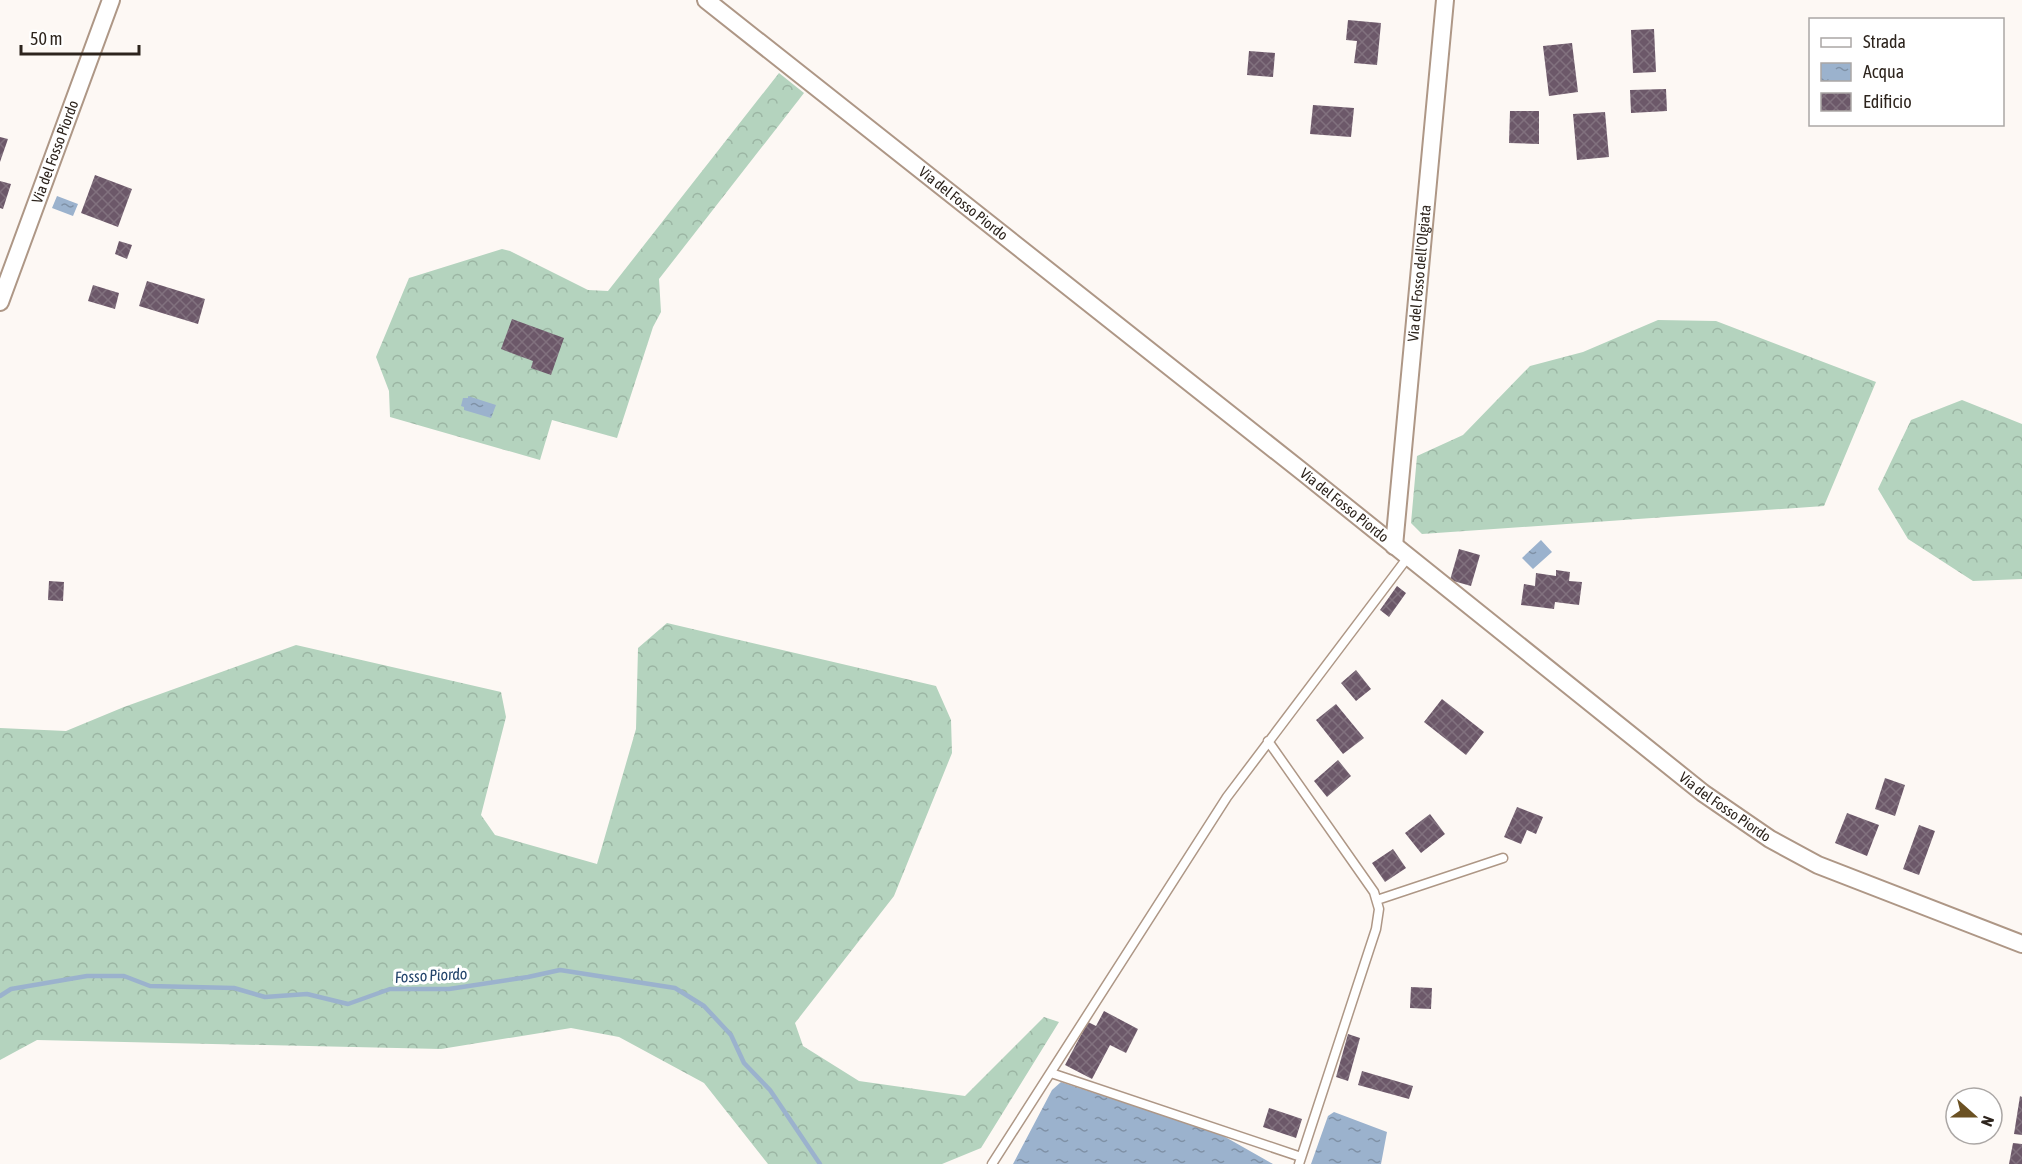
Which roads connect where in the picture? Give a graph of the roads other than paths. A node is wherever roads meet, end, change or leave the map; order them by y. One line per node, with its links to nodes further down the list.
1 (111, 0): 4 (street, Via del Fosso Piordo)
2 (706, 0): 5 (street, Via del Fosso Piordo)
3 (1445, 0): 5 (street, Via del Fosso dell'Olgiata)
4 (0, 302)
5 (1394, 546): 6 (street, Via del Fosso Piordo)
6 (1408, 557): 7 (lane); 10 (street, Via del Fosso Piordo)
7 (1268, 741): 9 (lane); 11 (lane)
8 (1503, 858): 9 (lane)
9 (1377, 900): 12 (lane)
10 (2022, 944)
11 (1051, 1073): 12 (lane); 13 (lane)
12 (1300, 1160)
13 (992, 1164)

